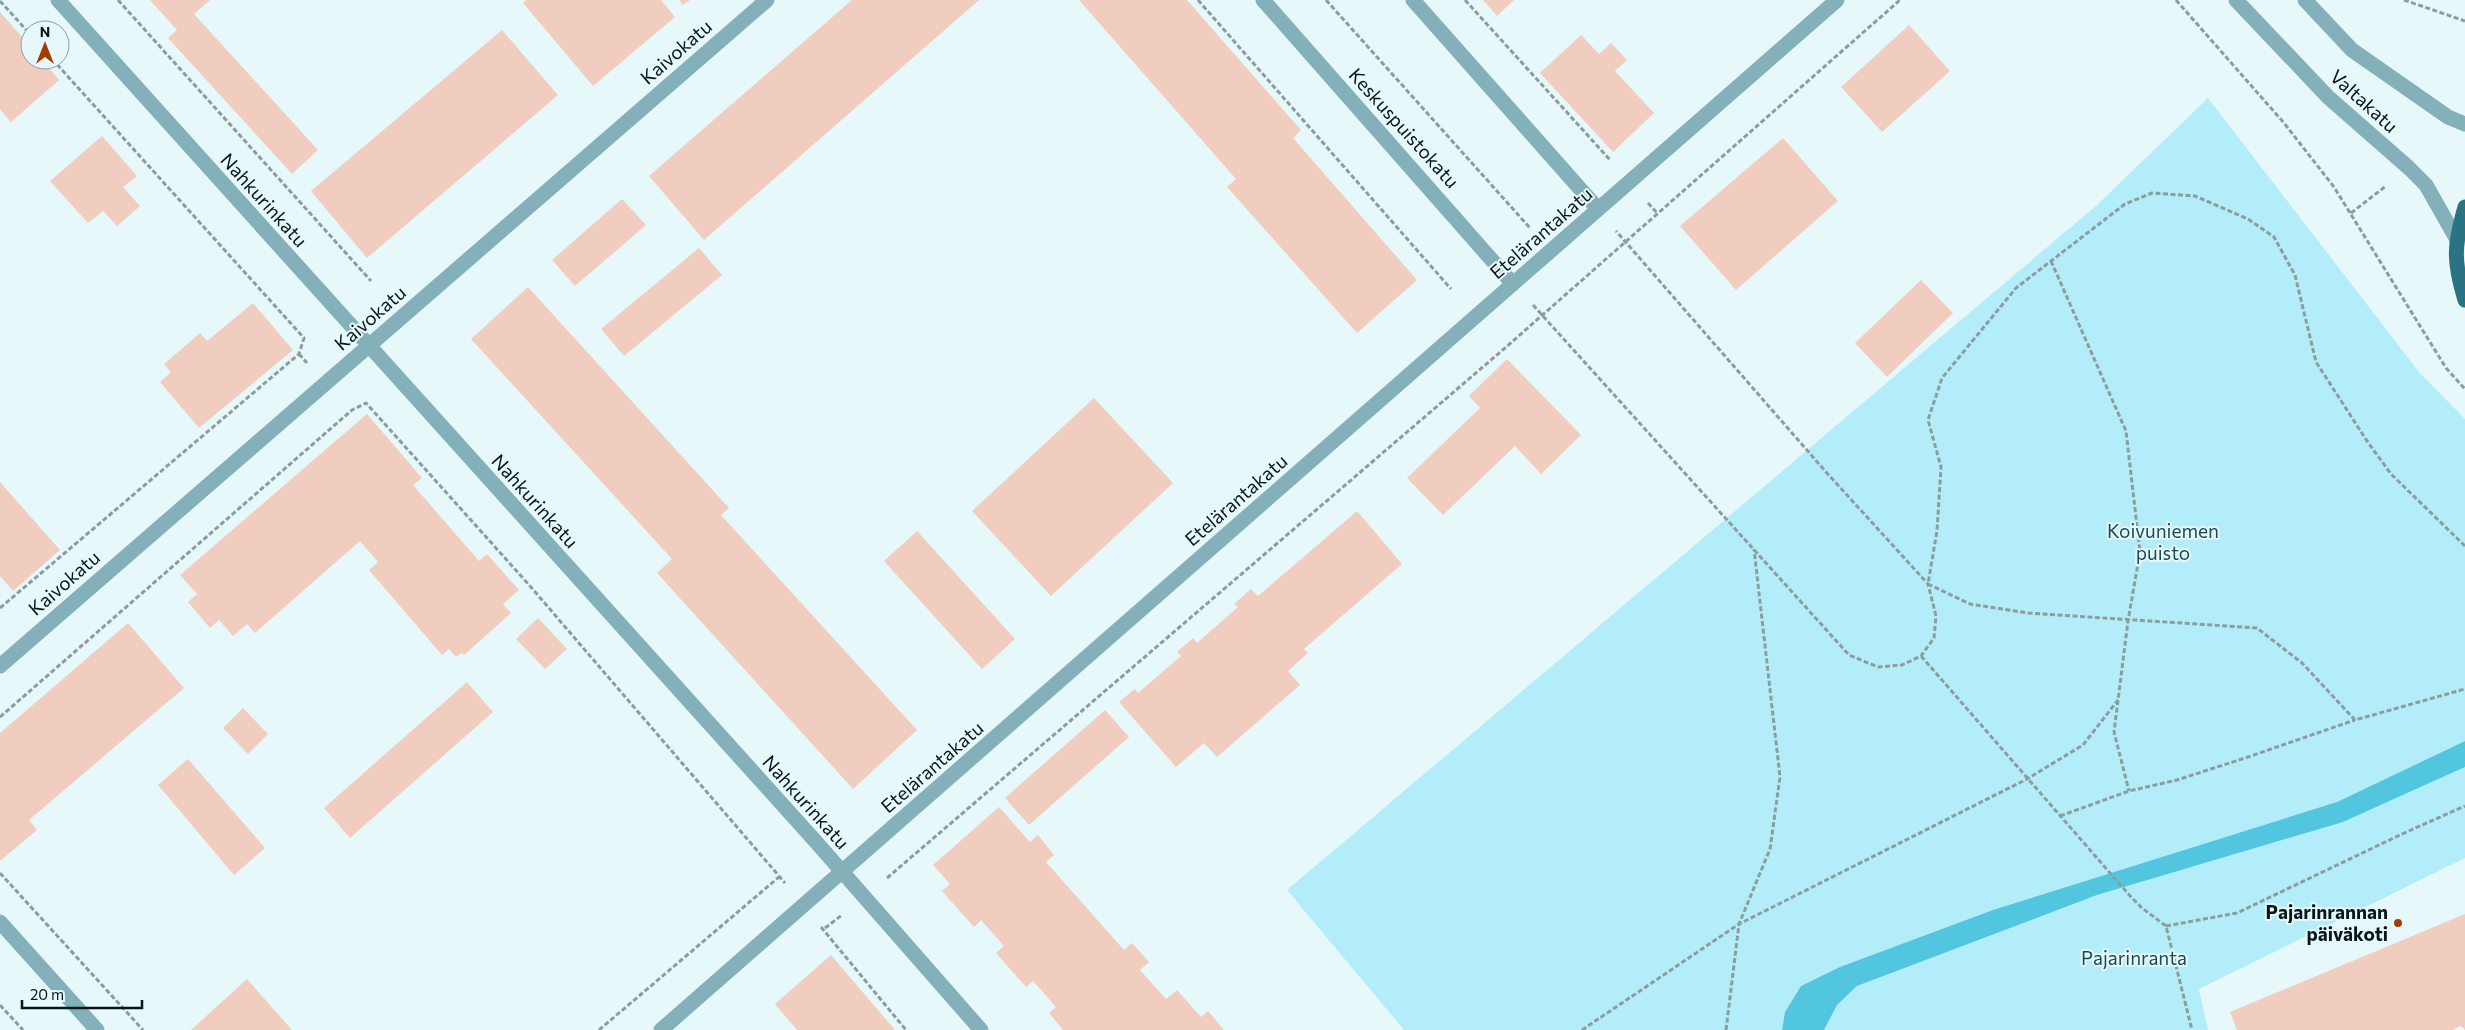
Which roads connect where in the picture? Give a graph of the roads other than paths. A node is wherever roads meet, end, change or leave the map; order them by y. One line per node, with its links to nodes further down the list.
1 (58, 0): 14 (street, Nahkurinkatu)
2 (767, 0): 14 (street, Kaivokatu)
3 (1264, 0): 12 (street, Keskuspuistokatu)
4 (1413, 0): 10 (street)
5 (1837, 0): 10 (street, Etelärantakatu)
6 (2236, 0): 11 (street, Valtakatu)
7 (2305, 0): 8 (street, Valtakatu)
8 (2465, 124)
9 (2465, 207): 11 (main road)
10 (1598, 209): 12 (street, Etelärantakatu)
11 (2456, 238): 13 (main road)
12 (1513, 284): 16 (street, Etelärantakatu)
13 (2465, 300)
14 (369, 346): 15 (street, Kaivokatu); 16 (street, Nahkurinkatu)
15 (0, 666)
16 (842, 872): 19 (street, Etelärantakatu); 20 (street, Nahkurinkatu)
17 (0, 922): 18 (street)
18 (97, 1030)
19 (661, 1030)
20 (981, 1030)

